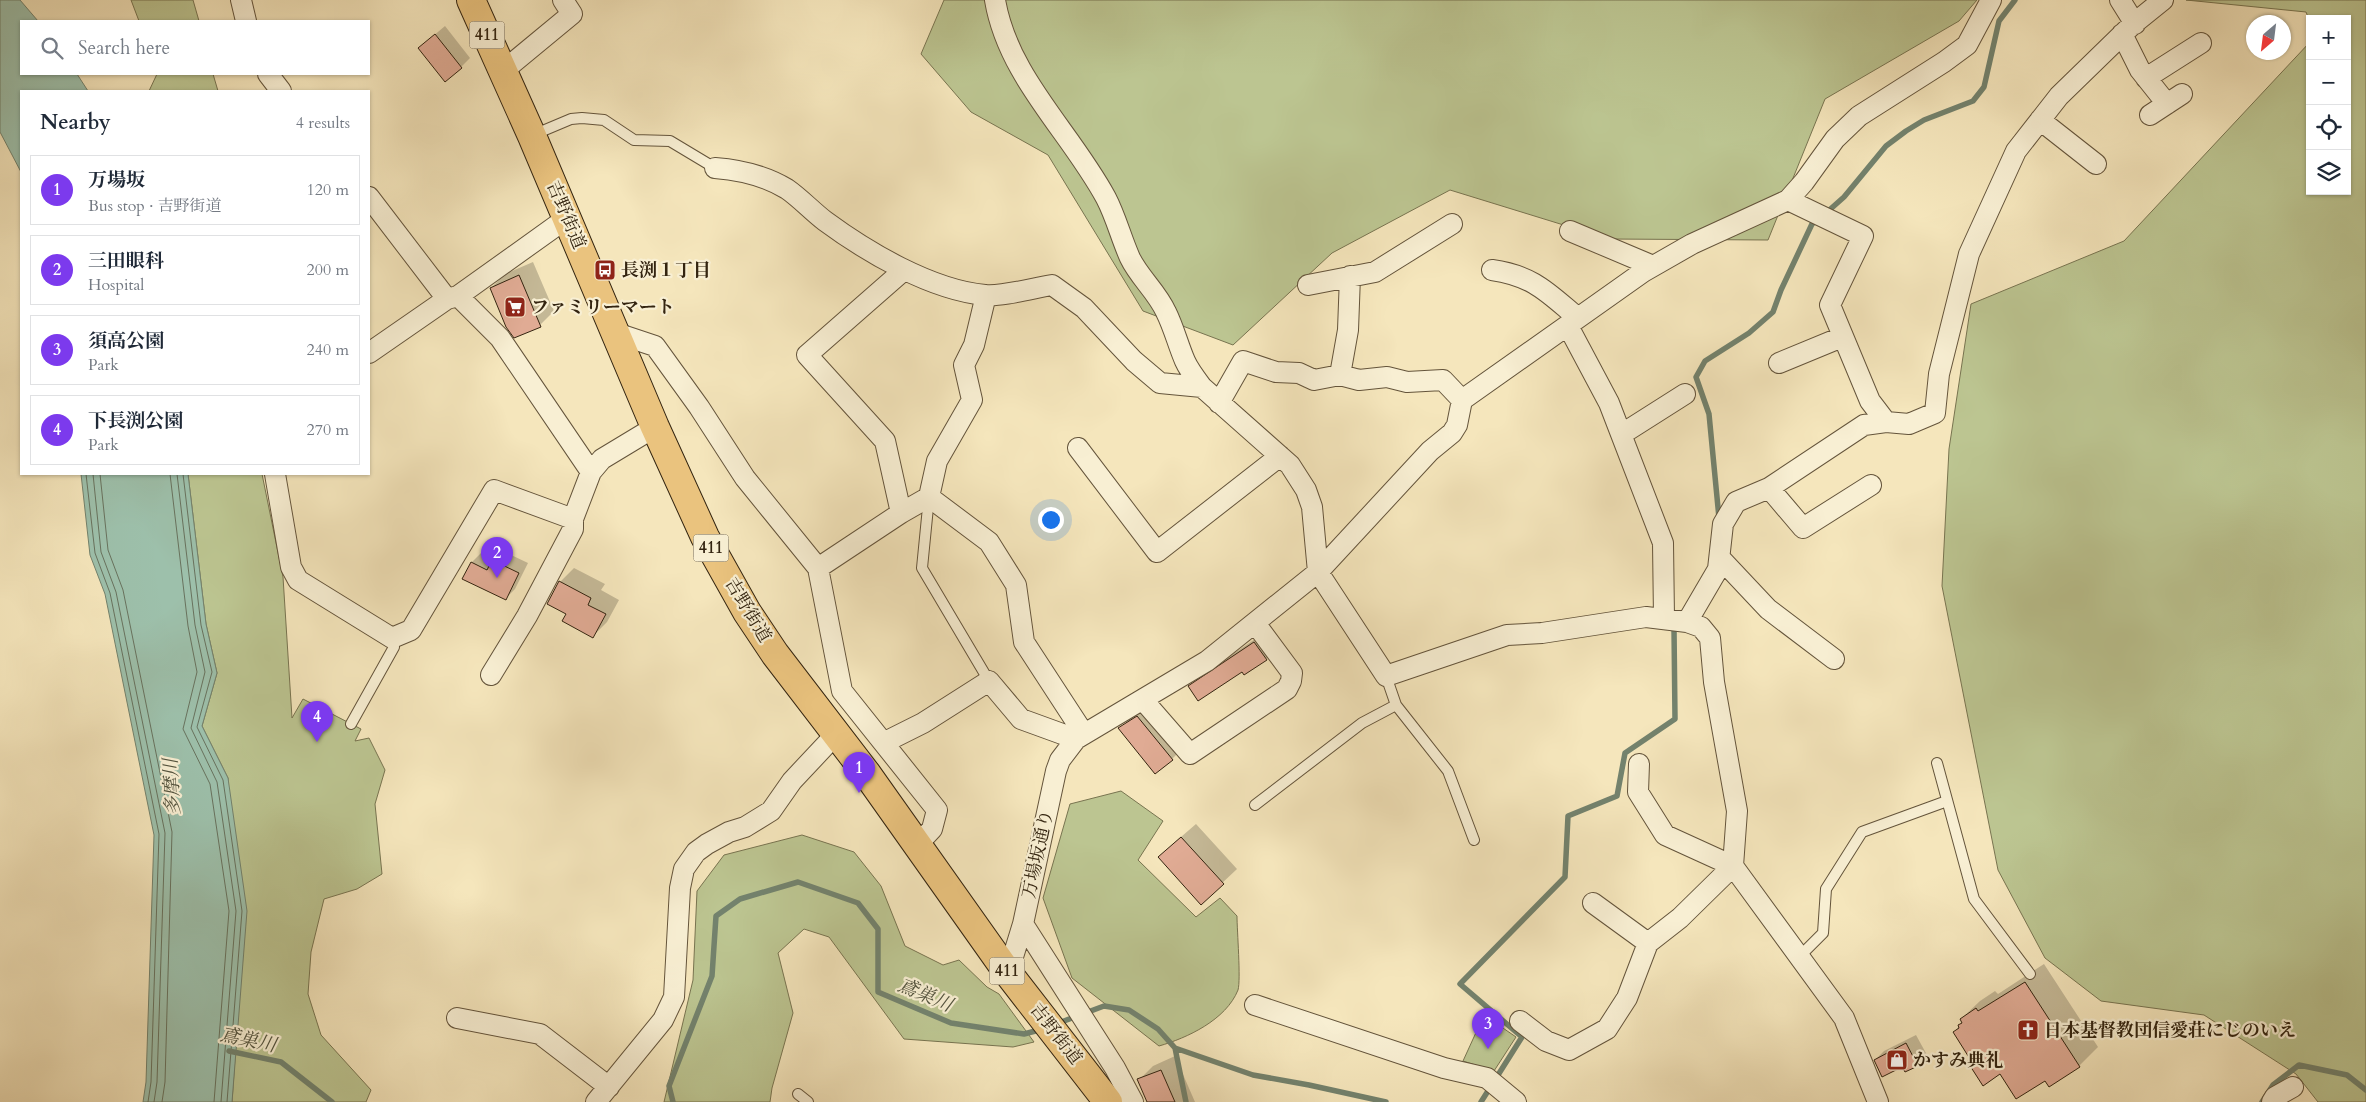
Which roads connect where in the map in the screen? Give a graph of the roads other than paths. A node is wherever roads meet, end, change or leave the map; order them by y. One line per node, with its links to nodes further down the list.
1 (241, 0): 8 (street)
2 (471, 0): 11 (highway, 吉野街道 / 411)
3 (564, 0): 11 (street)
4 (995, 0): 38 (street)
5 (1991, 0): 21 (street)
6 (2120, 0): 9 (street)
7 (2163, 0): 9 (street)
8 (246, 20)
9 (2128, 29): 13 (street); 16 (street)
10 (2201, 43): 13 (street)
11 (503, 71): 17 (highway, 吉野街道 / 411)
12 (269, 75): 14 (street)
13 (2146, 78): 15 (street)
14 (280, 90)
15 (2150, 115)
16 (2040, 120): 18 (street); 42 (street)
17 (532, 136): 19 (lane); 22 (highway, 吉野街道 / 411)
18 (2096, 164)
19 (715, 168): 26 (street)
20 (370, 198): 31 (street)
21 (1788, 200): 25 (street); 34 (street)
22 (567, 218): 31 (street); 33 (highway, 吉野街道 / 411)
23 (1452, 224): 28 (street)
24 (1570, 231): 25 (street)
25 (1654, 266): 32 (street)
26 (904, 270): 30 (street); 52 (street)
27 (1492, 270): 32 (street)
28 (1350, 276): 29 (street); 37 (street)
29 (1308, 284)
30 (986, 296): 38 (street); 51 (street)
31 (452, 297): 35 (street); 47 (street)
32 (1573, 322): 40 (street); 44 (street)
33 (616, 333): 43 (highway, 吉野街道 / 411); 55 (street)
34 (1842, 336): 36 (street); 42 (street)
35 (370, 352)
36 (1779, 363)
37 (1340, 375): 40 (street); 41 (street)
38 (1202, 387): 41 (street)
39 (1685, 394): 44 (street)
40 (1462, 400): 56 (street)
41 (1220, 402): 46 (street)
42 (1886, 422): 50 (street)
43 (655, 427): 47 (street); 68 (highway, 吉野街道 / 411)
44 (1622, 434): 57 (street)
45 (1078, 448): 46 (street)
46 (1280, 456): 56 (street)
47 (591, 472): 53 (street)
48 (275, 475): 60 (street)
49 (1871, 485): 50 (street)
50 (1768, 488): 54 (street)
51 (929, 498): 52 (street); 64 (lane); 69 (street)
52 (901, 513): 55 (street)
53 (573, 519): 60 (street); 62 (street)
54 (1720, 558): 58 (street); 61 (street)
55 (818, 568): 70 (street)
56 (1318, 572): 59 (street); 63 (street)
57 (1665, 618): 58 (street); 63 (street)
58 (1687, 622): 77 (street)
59 (1255, 623): 65 (street); 65 (street)
60 (392, 638): 67 (lane)
61 (1834, 659)
62 (491, 675)
63 (1386, 676): 66 (lane)
64 (989, 681): 69 (street); 70 (street)
65 (1143, 700): 69 (street)
66 (1396, 706): 74 (lane); 75 (lane)
67 (351, 724)
68 (837, 734): 76 (highway, 吉野街道 / 411); 87 (street)
69 (1080, 736): 79 (street, 万場坂通り)
70 (884, 742): 76 (street)
71 (1937, 763): 73 (lane)
72 (1639, 764): 77 (street)
73 (1947, 801): 81 (lane); 83 (lane)
74 (1255, 805)
75 (1474, 840)
76 (918, 844): 82 (highway, 吉野街道 / 411)
77 (1733, 866): 80 (street); 81 (street)
78 (1593, 903): 80 (street)
79 (1023, 924): 82 (street, 万場坂通り); 93 (street)
80 (1648, 943): 86 (street)
81 (1800, 956): 95 (street)
82 (1008, 973): 92 (highway, 吉野街道 / 411)
83 (2030, 974)
84 (1255, 1005): 94 (street)
85 (458, 1018): 87 (street)
86 (1520, 1021)
87 (609, 1087): 90 (street)
88 (2293, 1087): 96 (street)
89 (798, 1094): 91 (lane)
90 (596, 1102)
91 (808, 1102)
92 (1108, 1102)
93 (1133, 1102)
94 (1516, 1102)
95 (1878, 1102)
96 (2272, 1102)

